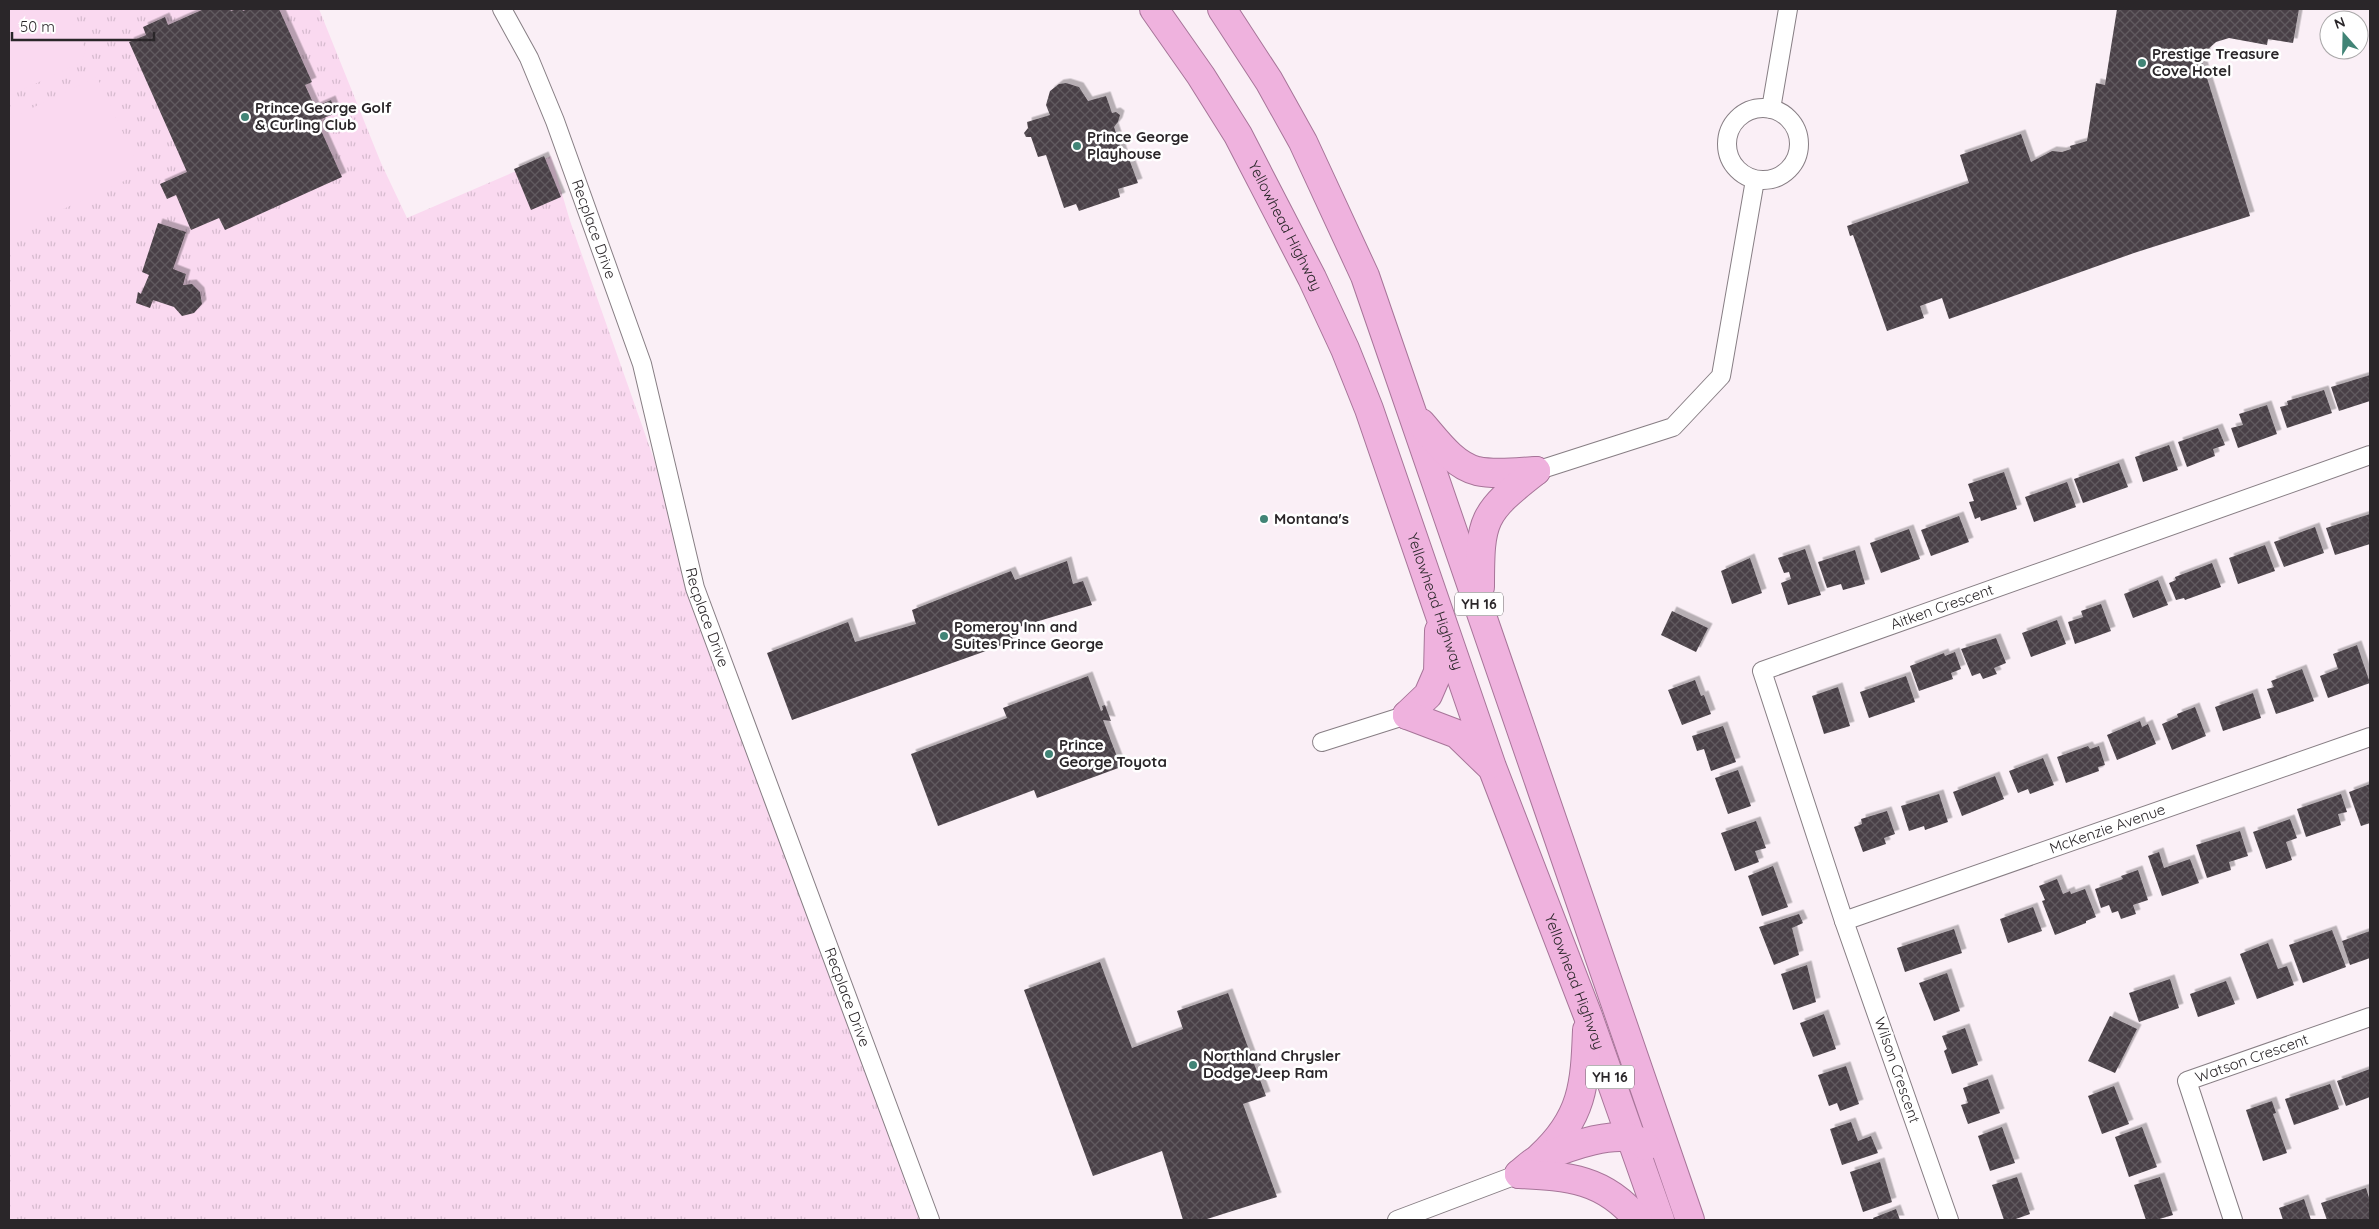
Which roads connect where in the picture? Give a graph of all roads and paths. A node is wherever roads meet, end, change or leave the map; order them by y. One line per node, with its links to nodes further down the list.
1 (502, 9): 21 (street, Recplace Drive)
2 (1154, 9): 11 (highway, Yellowhead Highway / YH 16)
3 (1222, 9): 7 (highway, Yellowhead Highway / YH 16)
4 (1788, 9): 5 (street)
5 (1771, 109): 6 (street); 6 (street)
6 (1755, 180): 9 (street)
7 (1412, 413): 9 (highway); 10 (highway, Yellowhead Highway / YH 16)
8 (2370, 455): 16 (street, Aitken Crescent)
9 (1536, 471): 10 (highway)
10 (1480, 606): 25 (highway, Yellowhead Highway / YH 16)
11 (1438, 609): 12 (highway); 15 (highway, Yellowhead Highway / YH 16)
12 (1407, 715): 14 (street); 15 (highway)
13 (2370, 737): 16 (street, McKenzie Avenue)
14 (1322, 742)
15 (1492, 767): 17 (highway, Yellowhead Highway / YH 16)
16 (1844, 920): 26 (street, Wilson Crescent)
17 (1588, 1016): 19 (highway, Yellowhead Highway / YH 16); 20 (highway)
18 (2370, 1017): 27 (street, Watson Crescent)
19 (1631, 1138): 20 (highway); 24 (highway, Yellowhead Highway / YH 16); 25 (highway)
20 (1527, 1168): 22 (street); 23 (highway)
21 (930, 1220)
22 (1397, 1220)
23 (1638, 1220)
24 (1660, 1220)
25 (1690, 1220)
26 (1949, 1220)
27 (2233, 1220)

